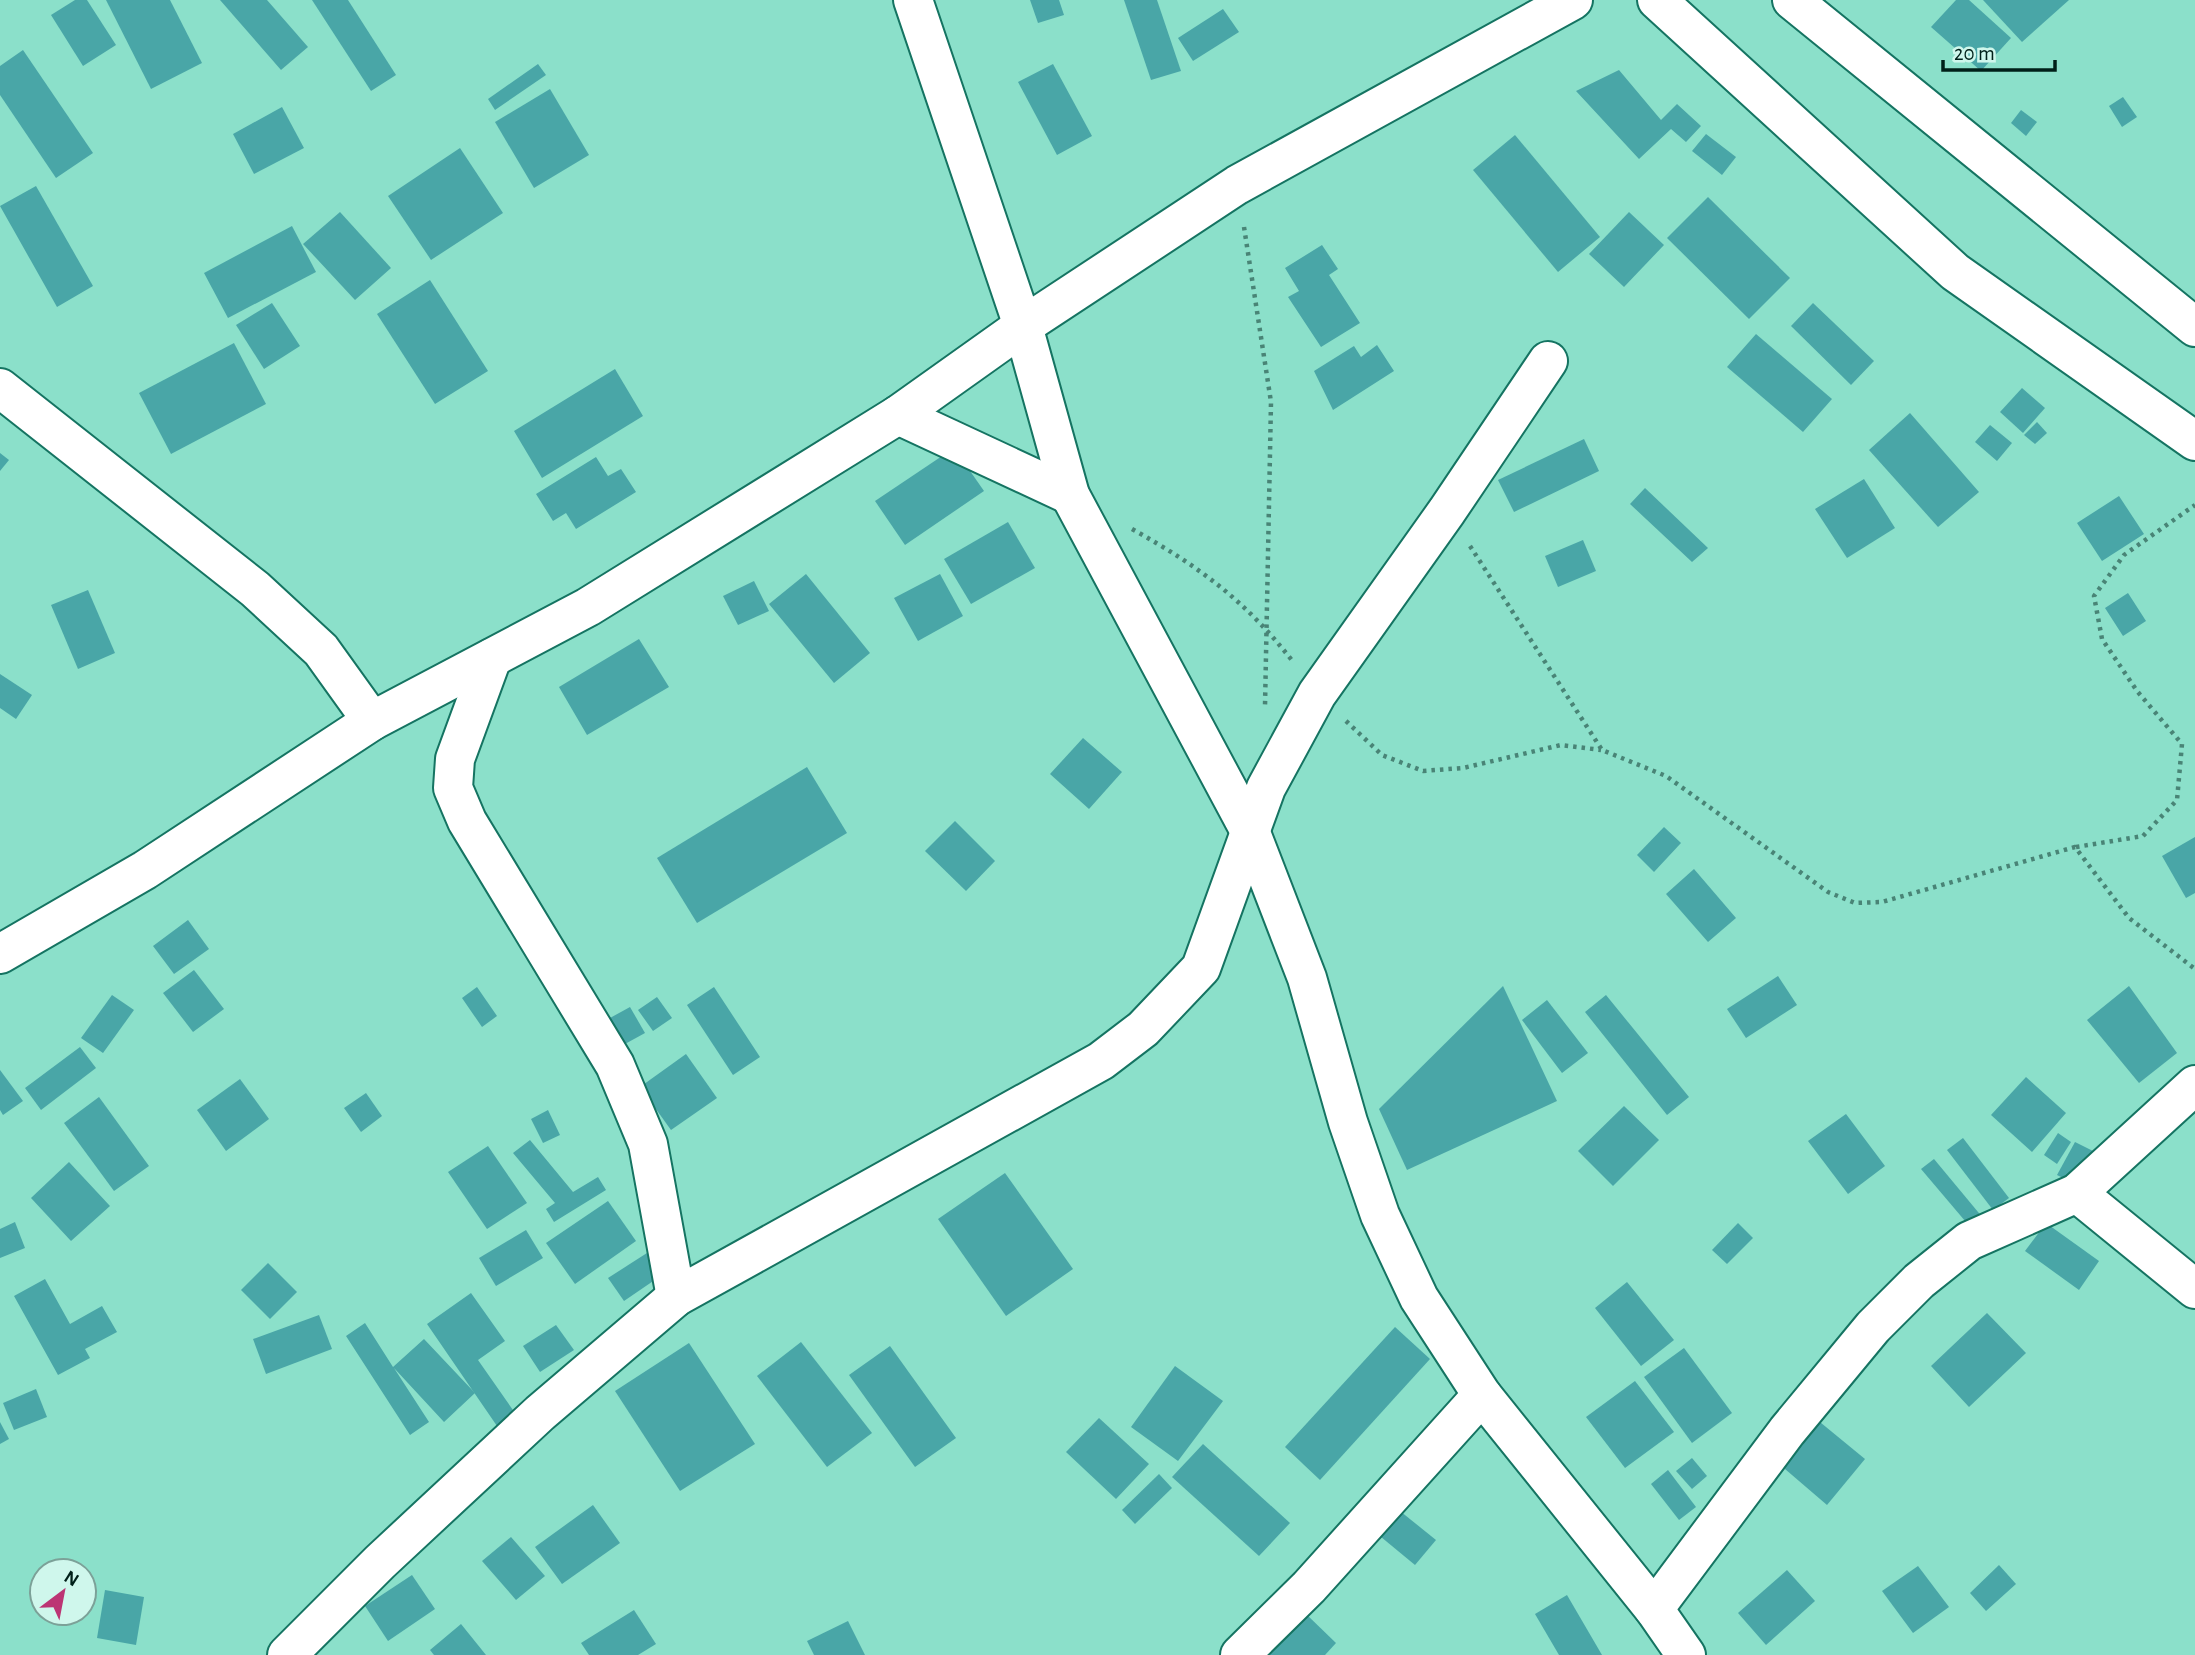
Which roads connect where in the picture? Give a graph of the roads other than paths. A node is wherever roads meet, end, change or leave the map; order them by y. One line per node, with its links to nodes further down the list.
1 (913, 0): 5 (street)
2 (1573, 0): 5 (street)
3 (1657, 0): 10 (street)
4 (1791, 0): 6 (street)
5 (1023, 326): 9 (street); 11 (street)
6 (2195, 327)
7 (1548, 361): 14 (street)
8 (0, 388): 13 (street)
9 (898, 415): 11 (street); 12 (street)
10 (2195, 441)
11 (1070, 495): 14 (street)
12 (492, 658): 13 (street); 19 (street)
13 (372, 721): 15 (street)
14 (1251, 833): 19 (street); 20 (street)
15 (0, 954)
16 (2195, 1085): 17 (street)
17 (2077, 1194): 18 (street); 21 (street)
18 (2195, 1289)
19 (676, 1297): 22 (street)
20 (1482, 1395): 21 (street); 23 (street)
21 (1665, 1638)
22 (287, 1655)
23 (1240, 1655)

